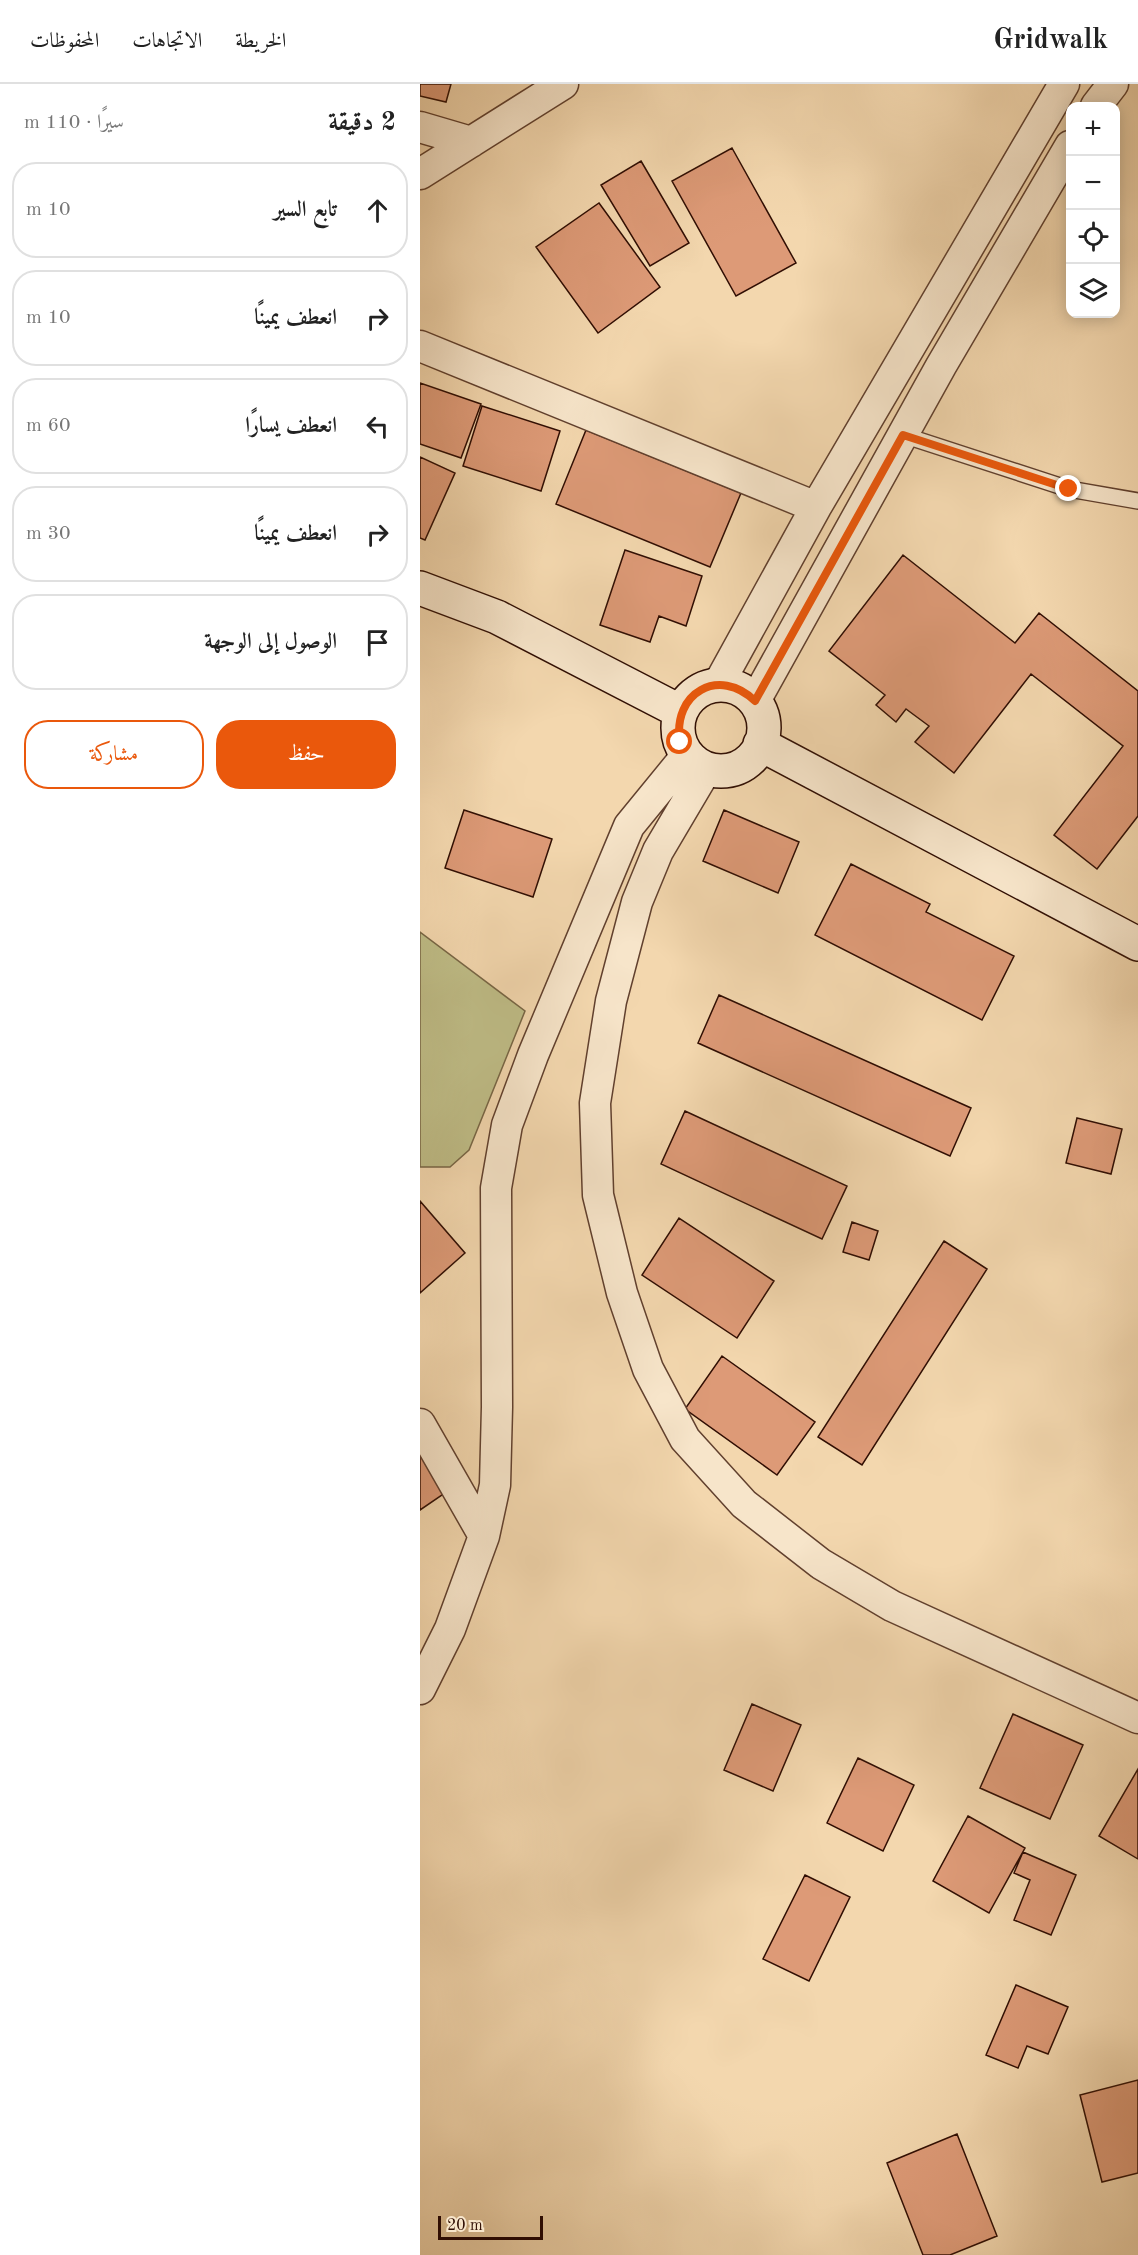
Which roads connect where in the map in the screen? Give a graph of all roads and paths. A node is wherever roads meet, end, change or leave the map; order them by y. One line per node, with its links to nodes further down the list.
1 (563, 84): 4 (street)
2 (1064, 84): 10 (street)
3 (420, 127): 4 (street)
4 (471, 142): 6 (street)
5 (1066, 155): 8 (street)
6 (420, 174)
7 (420, 346): 10 (street)
8 (903, 435): 9 (lane); 13 (street)
9 (1138, 501)
10 (816, 507): 12 (street)
11 (420, 588): 14 (main road)
12 (718, 685): 13 (main road); 14 (main road)
13 (755, 701): 15 (main road)
14 (681, 712): 16 (main road)
15 (760, 744): 16 (main road); 17 (main road)
16 (697, 762): 19 (street); 21 (street)
17 (1138, 945)
18 (420, 1424): 19 (street)
19 (484, 1536): 20 (street)
20 (420, 1689)
21 (1138, 1718)

